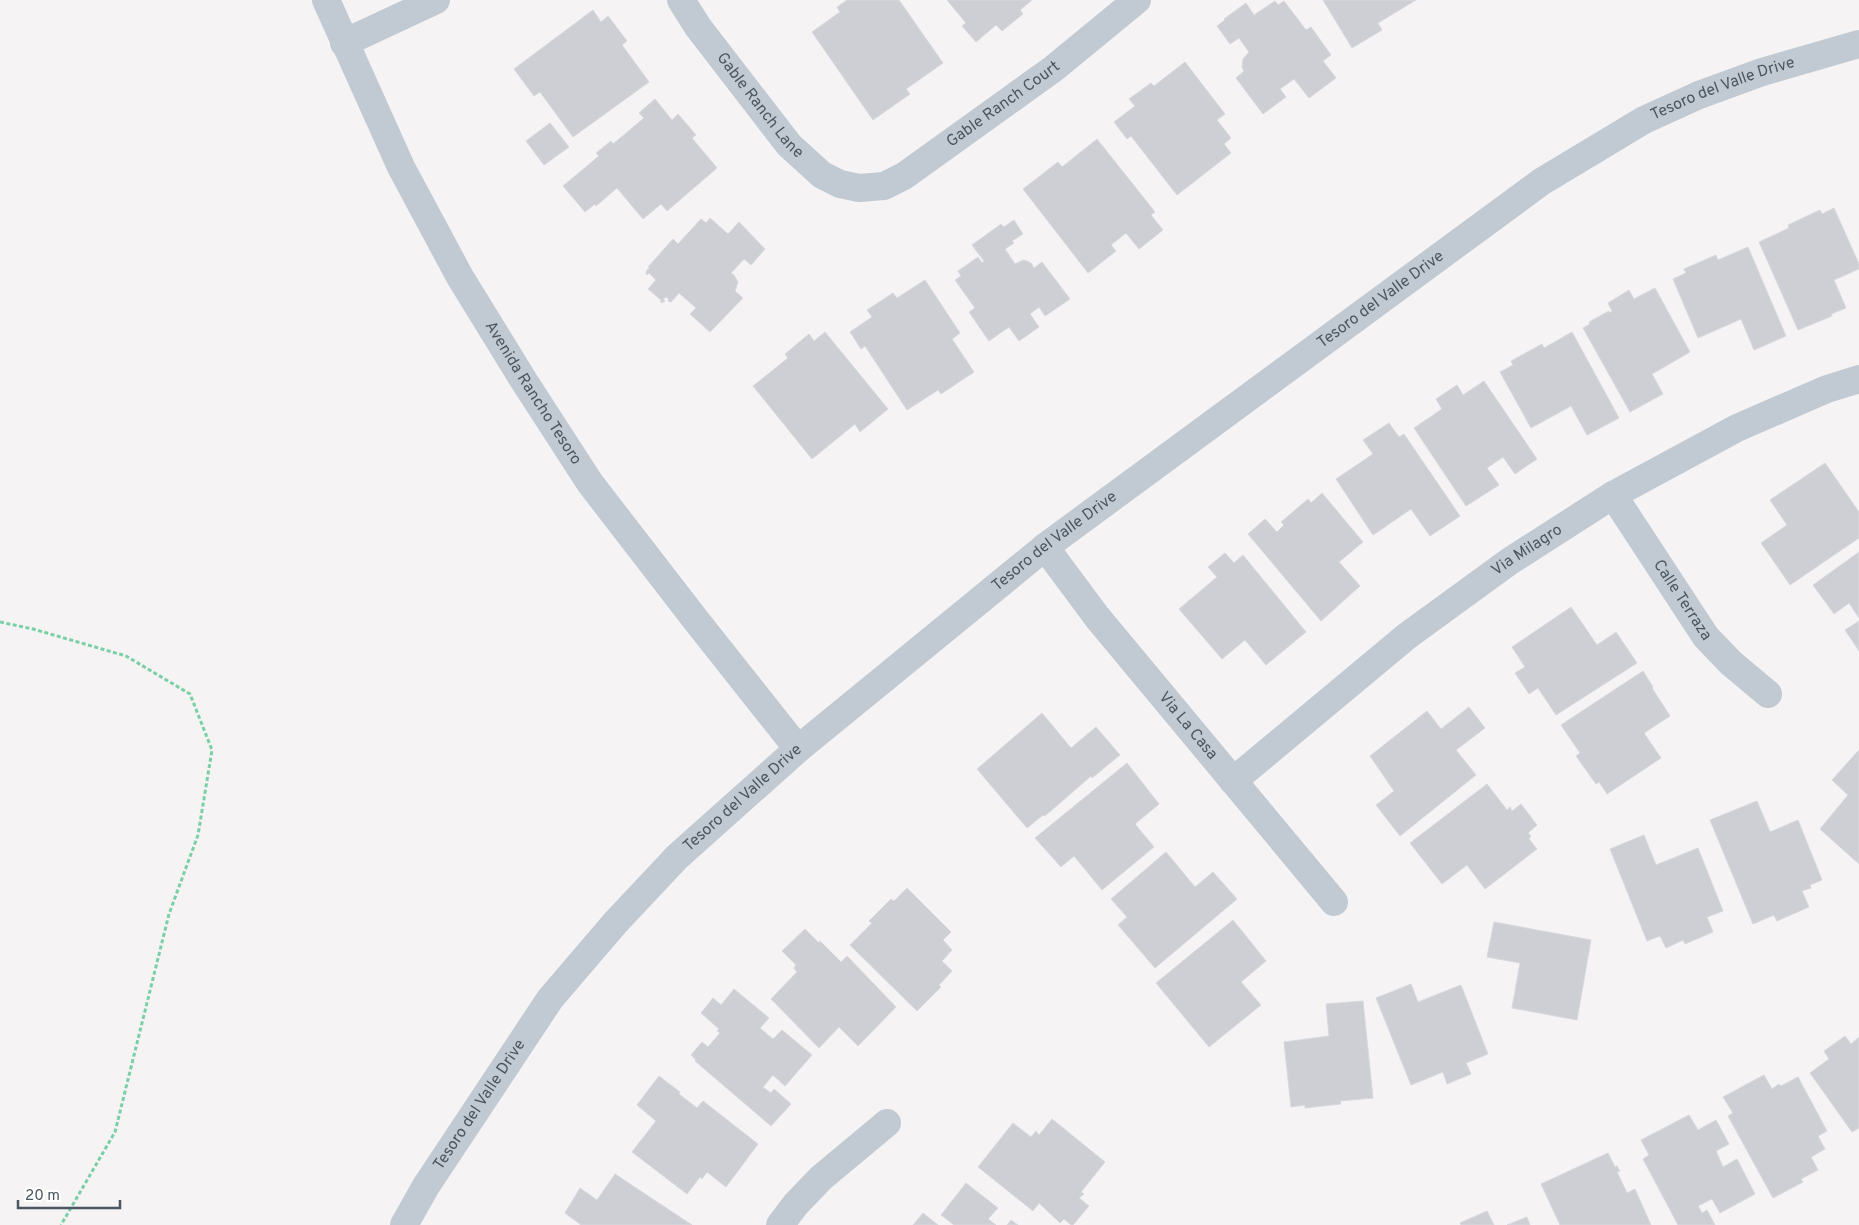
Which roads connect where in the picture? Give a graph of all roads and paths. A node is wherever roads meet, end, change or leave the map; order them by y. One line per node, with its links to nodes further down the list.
1 (326, 0): 5 (street, Avenida Rancho Tesoro)
2 (436, 0): 5 (street)
3 (681, 0): 7 (street, Gable Ranch Lane)
4 (1137, 0): 7 (street, Gable Ranch Court)
5 (344, 43): 13 (street, Avenida Rancho Tesoro)
6 (1859, 44): 10 (street, Tesoro del Valle Drive)
7 (859, 188)
8 (1859, 379): 9 (street, Via Milagro)
9 (1613, 495): 12 (street, Calle Terraza); 14 (street, Via Milagro)
10 (1045, 548): 13 (street, Tesoro del Valle Drive); 14 (street, Via La Casa)
11 (0, 622): 17 (path)
12 (1768, 694)
13 (798, 749): 18 (street, Tesoro del Valle Drive)
14 (1233, 781): 15 (street, Via La Casa)
15 (1334, 902)
16 (886, 1123): 19 (street)
17 (61, 1225)
18 (404, 1225)
19 (780, 1225)

